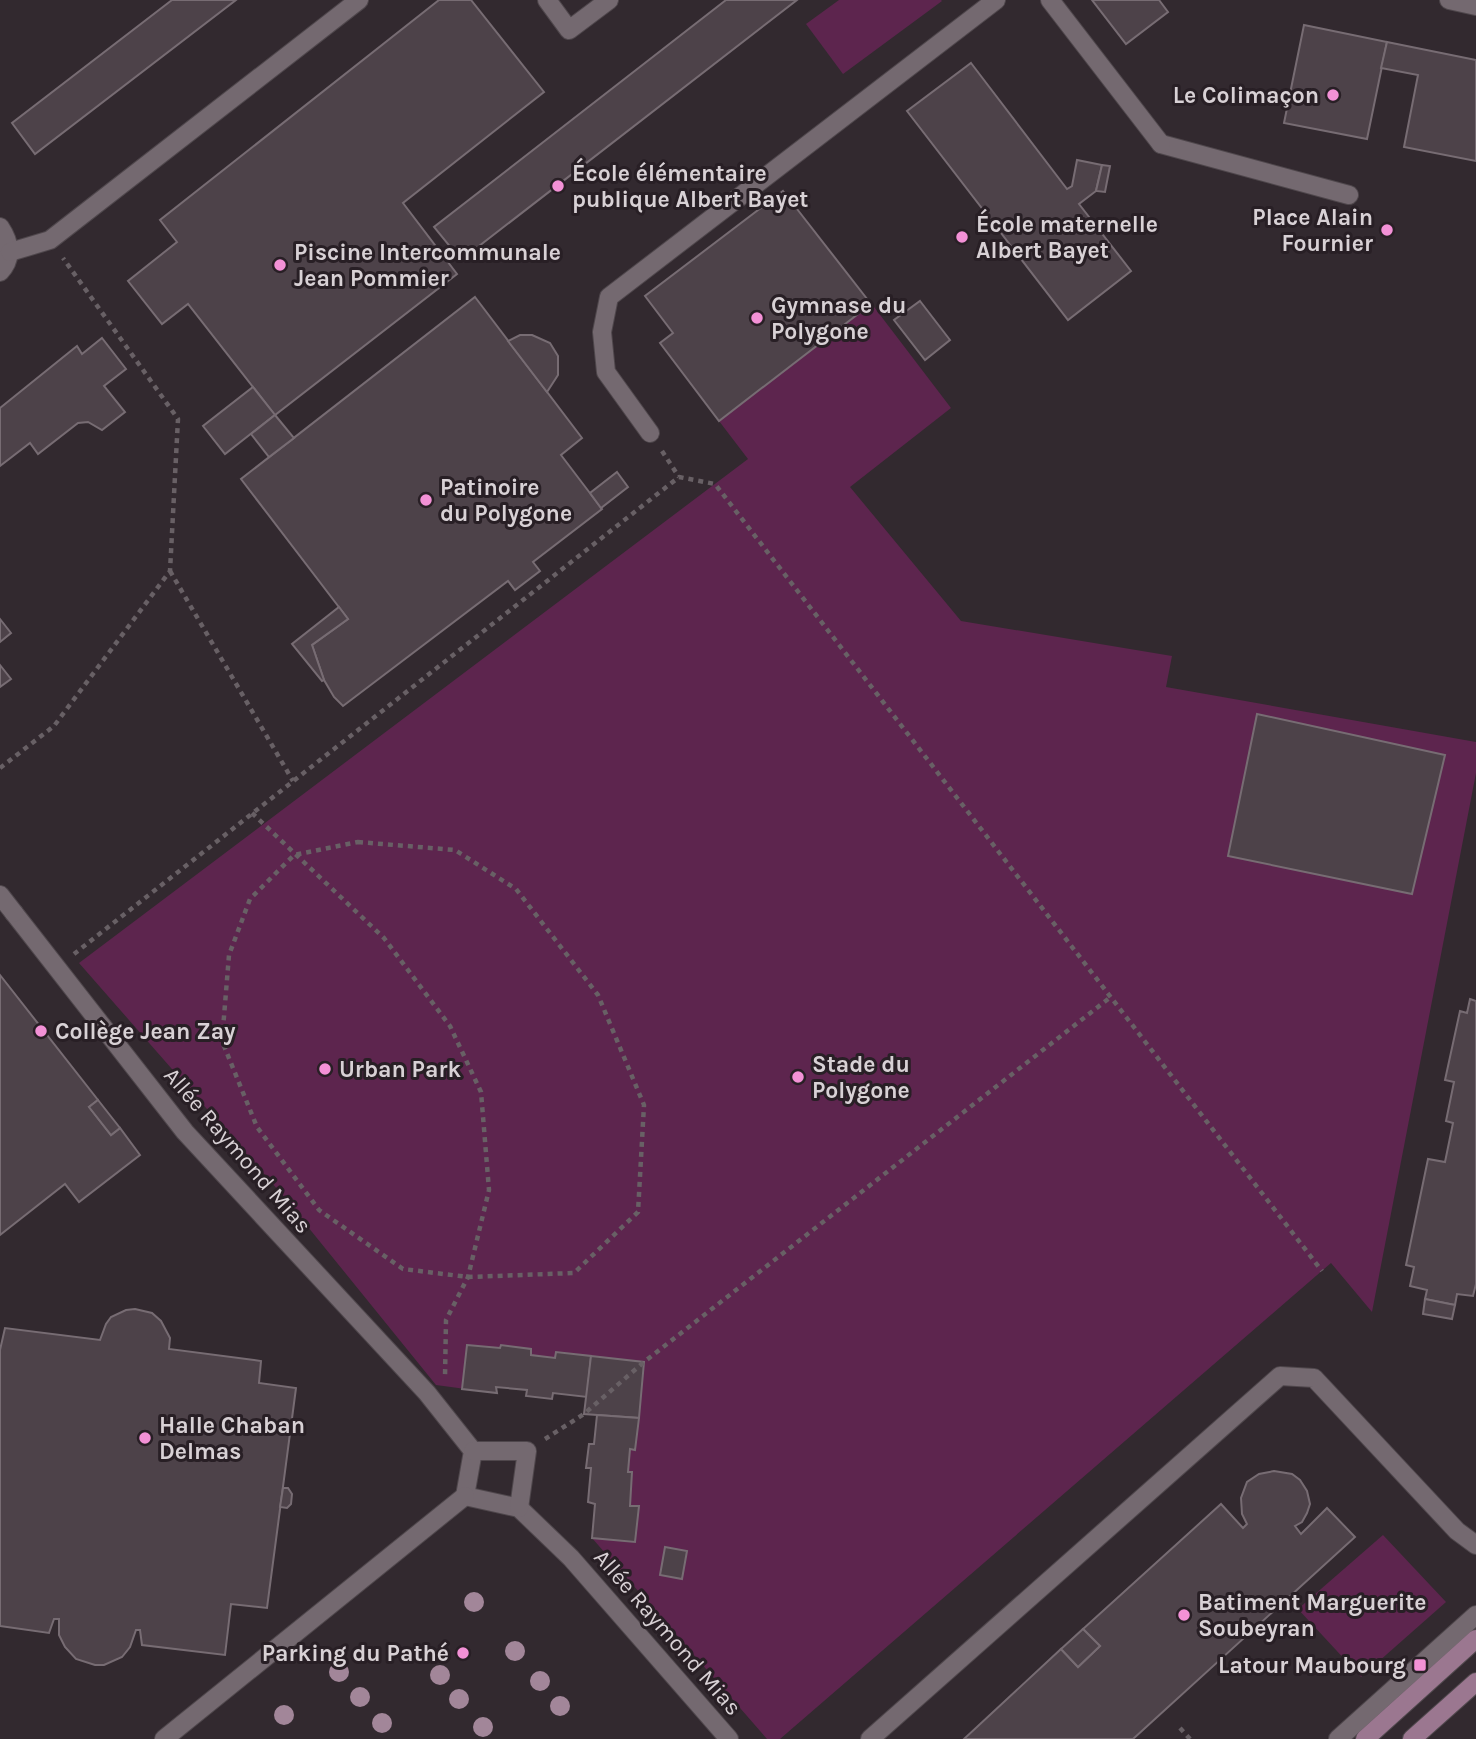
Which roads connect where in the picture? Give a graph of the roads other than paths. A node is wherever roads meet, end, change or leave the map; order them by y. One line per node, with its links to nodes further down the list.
1 (359, 0): 10 (street)
2 (547, 0): 3 (street)
3 (609, 0)
4 (996, 0): 12 (street)
5 (1050, 0): 8 (street)
6 (1449, 0): 7 (street)
7 (1476, 6)
8 (1349, 194)
9 (0, 227): 10 (street)
10 (10, 252): 11 (street)
11 (0, 272)
12 (650, 433)
13 (0, 895): 14 (street, Allée Raymond Mias)
14 (473, 1451): 15 (street); 16 (street)
15 (465, 1496): 16 (street); 21 (street)
16 (519, 1508): 22 (street, Allée Raymond Mias)
17 (1476, 1545): 23 (street)
18 (1476, 1615): 24 (street)
19 (1476, 1639): 25 (main road)
20 (1476, 1682): 26 (main road)
21 (164, 1739)
22 (729, 1739)
23 (870, 1739)
24 (1338, 1739)
25 (1365, 1739)
26 (1412, 1739)

